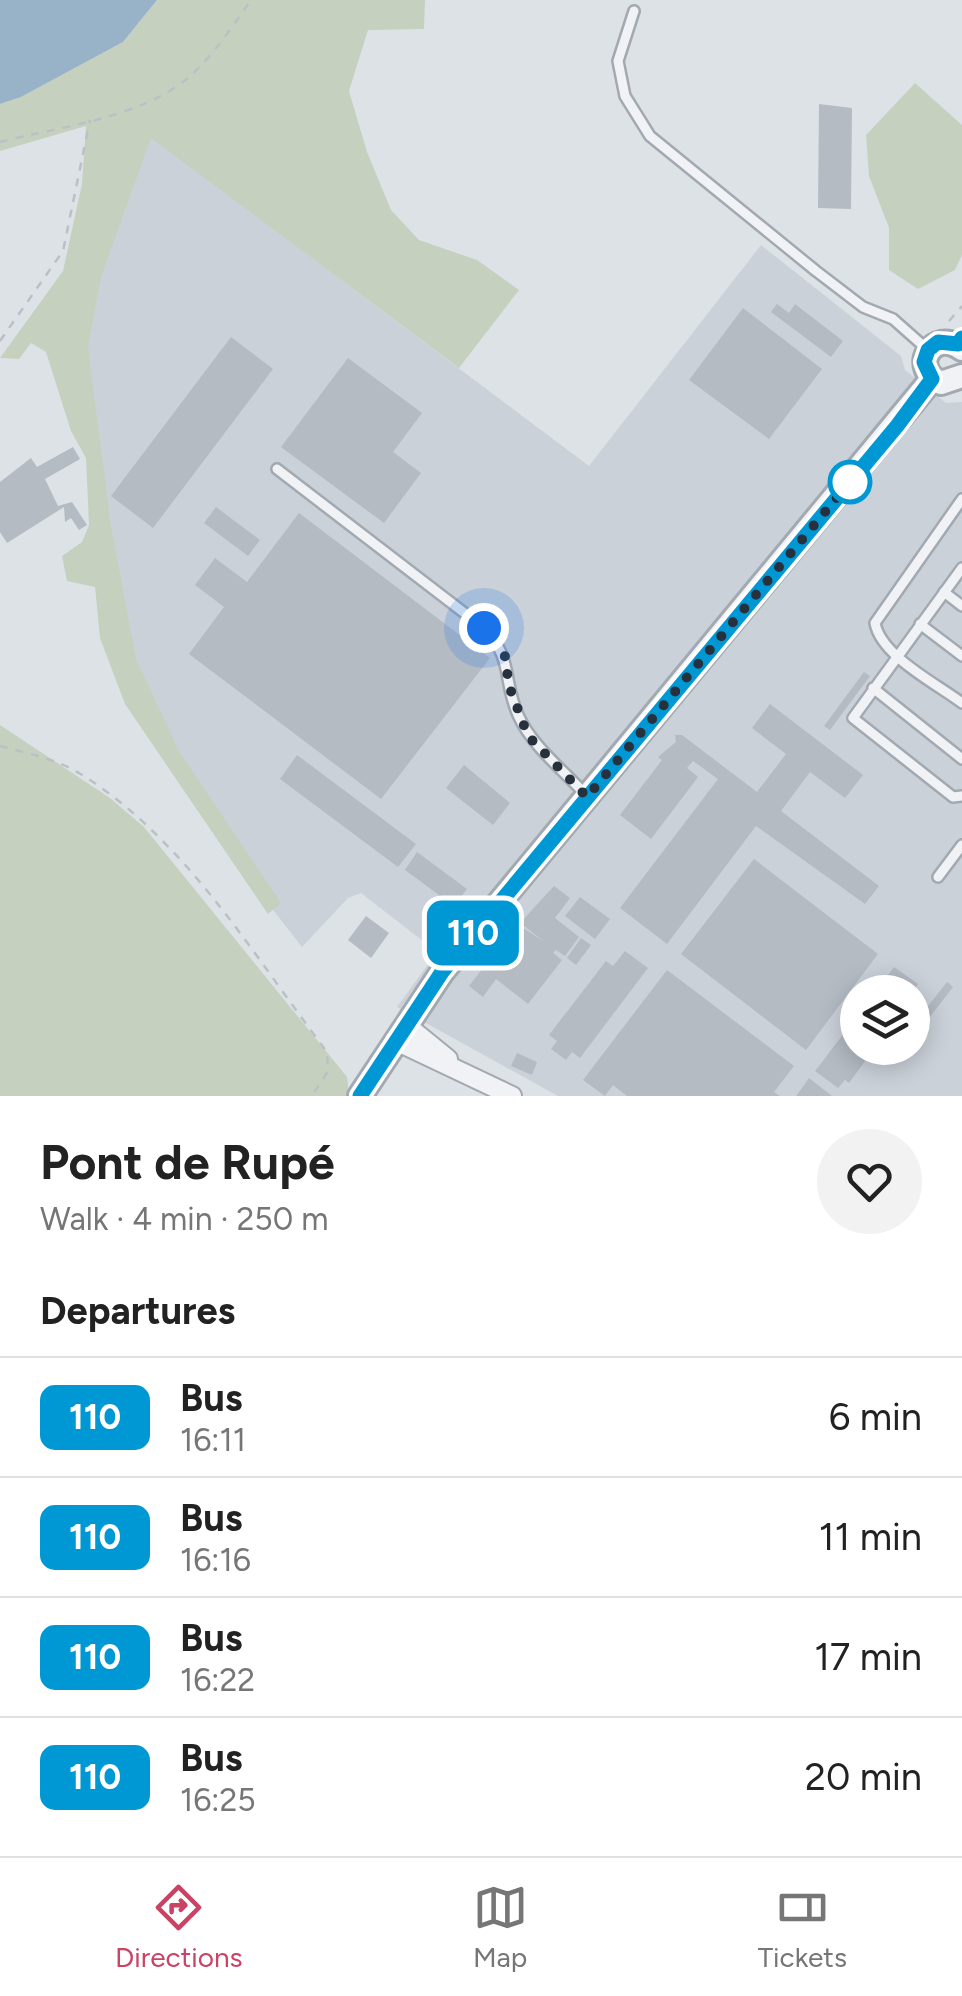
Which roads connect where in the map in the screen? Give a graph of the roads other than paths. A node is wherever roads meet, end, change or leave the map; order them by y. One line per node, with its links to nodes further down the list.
1 (634, 10): 3 (lane)
2 (961, 344): 3 (street)
3 (928, 350): 5 (street)
4 (961, 378): 5 (street)
5 (932, 379): 18 (street)
6 (277, 469): 18 (lane)
7 (962, 499): 12 (lane)
8 (962, 568): 9 (lane)
9 (944, 592): 10 (lane); 11 (lane)
10 (962, 606)
11 (920, 624): 12 (lane); 13 (lane)
12 (898, 654): 14 (lane); 15 (lane)
13 (962, 656)
14 (874, 688): 16 (lane); 17 (lane)
15 (962, 703)
16 (962, 759)
17 (962, 796)
18 (587, 797): 21 (street)
19 (962, 844): 20 (lane)
20 (938, 877)
21 (400, 1032): 22 (street); 23 (street)
22 (360, 1096)
23 (512, 1096)

